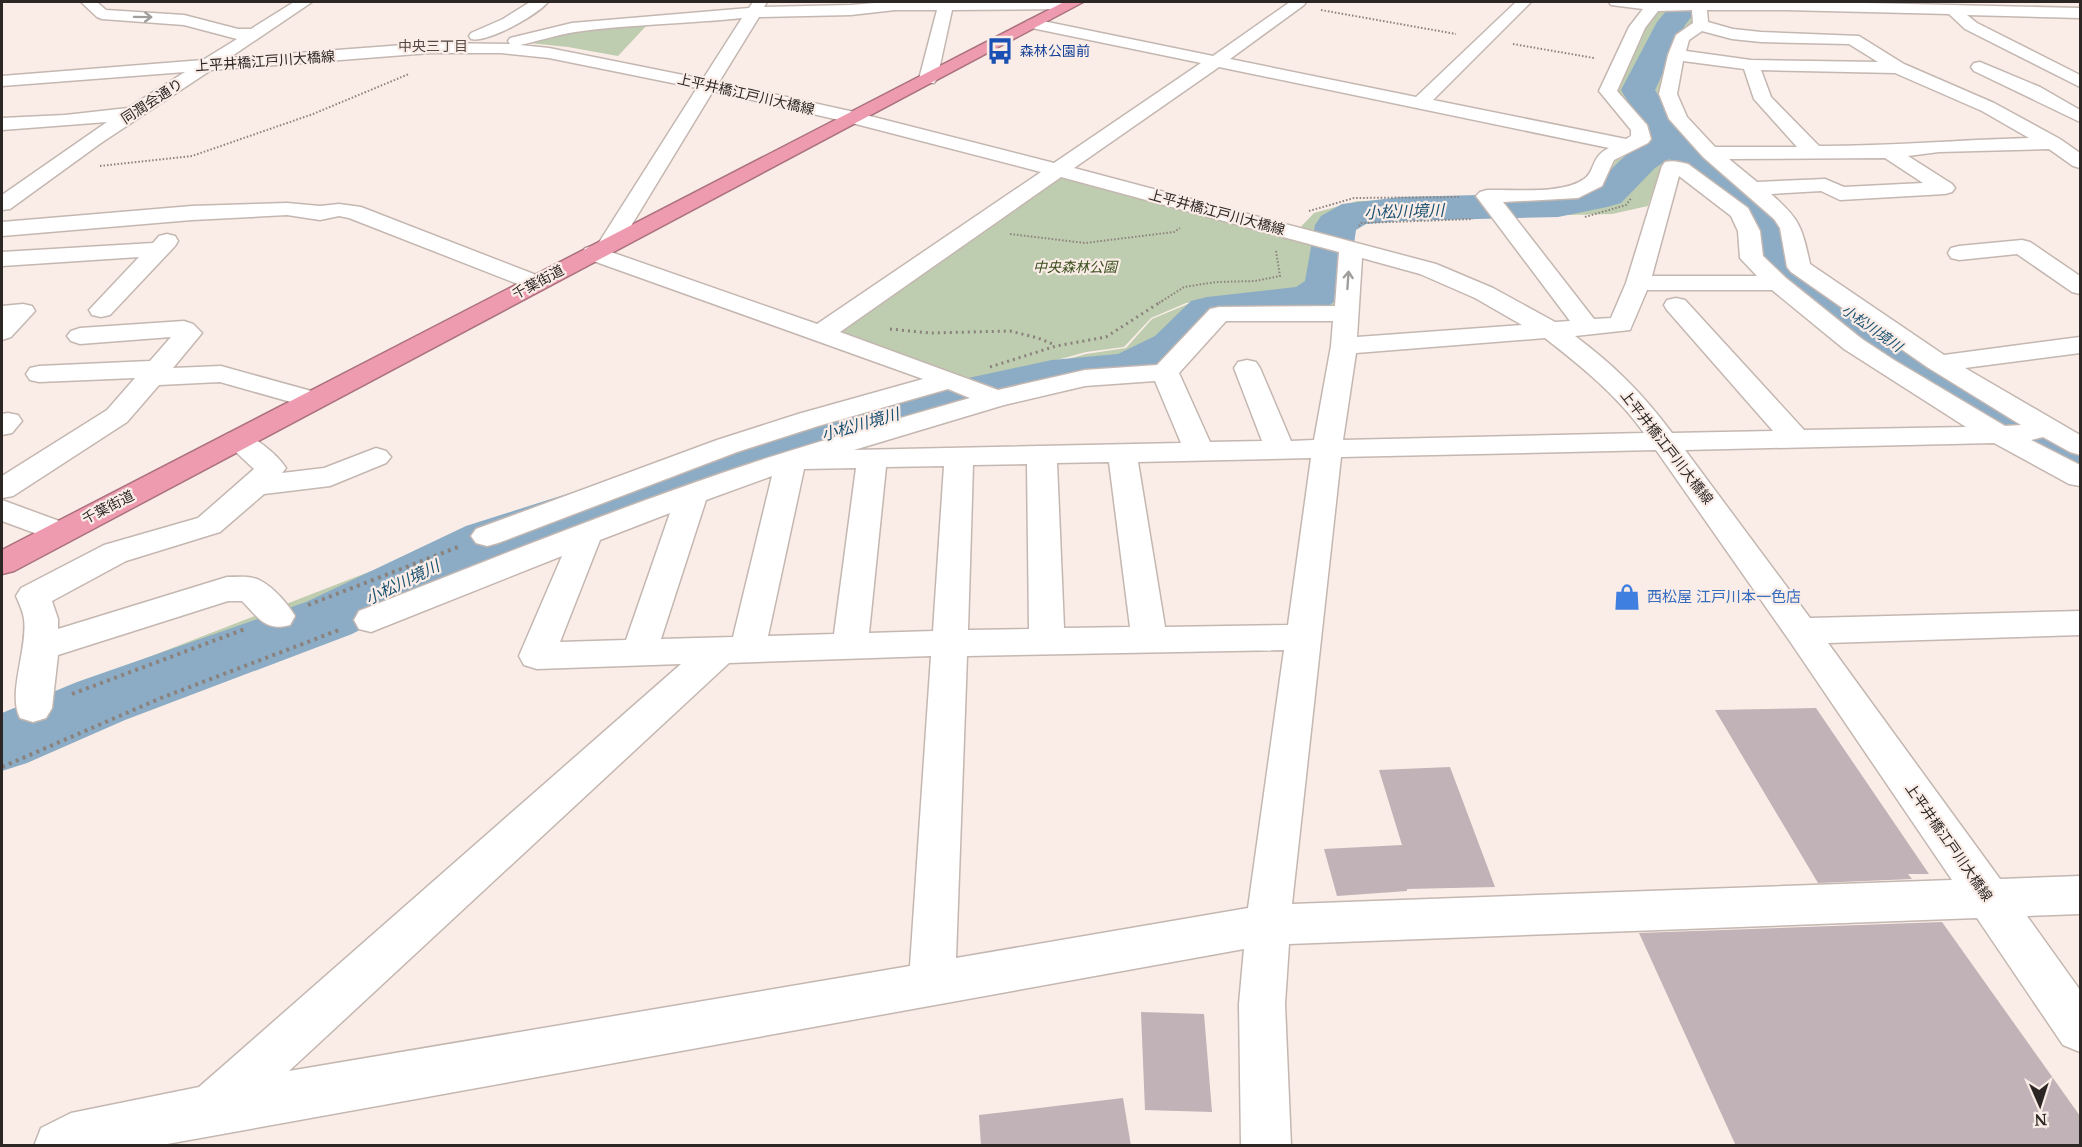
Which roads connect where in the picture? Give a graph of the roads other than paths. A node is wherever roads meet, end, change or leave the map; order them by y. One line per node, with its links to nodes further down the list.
1 (111, 2): 10 (street)
2 (304, 2): 20 (street, 同潤会通り)
3 (540, 2): 21 (street)
4 (1524, 2): 35 (street)
5 (1616, 2): 12 (street)
6 (2024, 2): 15 (street)
7 (946, 3): 8 (street); 13 (street); 31 (street)
8 (1072, 3): 17 (highway, 千葉街道)
9 (1296, 3): 24 (street)
10 (92, 4): 20 (street, one-way to 20)
11 (1694, 4): 12 (street); 14 (street); 18 (street)
12 (1655, 5): 42 (street)
13 (757, 7): 22 (street); 34 (street)
14 (1952, 9): 15 (street); 33 (street)
15 (2041, 11): 16 (street); 19 (street)
16 (2080, 13)
17 (1033, 24): 24 (street); 31 (highway, 千葉街道)
18 (1700, 25): 23 (street); 29 (street)
19 (2071, 28)
20 (254, 34): 27 (street, 同潤会通り)
21 (458, 48): 22 (street, 上平井橋江戸川大橋線); 27 (street, 上平井橋江戸川大橋線)
22 (501, 48): 34 (street, 上平井橋江戸川大橋線)
23 (1676, 55): 26 (street); 44 (street)
24 (1216, 62): 35 (street); 47 (street)
25 (13, 63): 30 (street)
26 (1751, 65): 29 (street); 45 (street)
27 (205, 66): 30 (street, 上平井橋江戸川大橋線); 36 (street, 同潤会通り)
28 (1980, 67): 38 (street)
29 (1898, 68): 39 (street)
30 (114, 72): 32 (street, 上平井橋江戸川大橋線)
31 (928, 80): 37 (highway, 千葉街道)
32 (2, 81)
33 (2080, 82)
34 (710, 85): 37 (street, 上平井橋江戸川大橋線); 55 (street)
35 (1420, 103): 42 (street)
36 (132, 113): 40 (street); 48 (street, 同潤会通り)
37 (854, 118): 47 (street, 上平井橋江戸川大橋線); 55 (highway, 千葉街道)
38 (2080, 119): 39 (street)
39 (2014, 122): 41 (street)
40 (2, 124)
41 (2053, 143): 43 (street); 46 (street)
42 (1630, 146): 67 (street)
43 (1888, 152): 45 (street); 50 (street)
44 (1710, 153): 45 (street); 50 (street)
45 (1814, 153)
46 (2080, 162)
47 (1057, 170): 54 (street, 上平井橋江戸川大橋線); 71 (street)
48 (46, 172): 49 (street); 51 (street, 同潤会通り)
49 (13, 176)
50 (1751, 189): 64 (street)
51 (2, 204)
52 (192, 213): 53 (street); 56 (street); 59 (street)
53 (5, 231)
54 (1339, 244): 68 (street, one-way to 54); 69 (street, 上平井橋江戸川大橋線)
55 (601, 248): 59 (highway, 千葉街道); 71 (street)
56 (159, 249): 58 (street); 65 (street)
57 (1959, 253): 62 (street)
58 (2, 259)
59 (536, 283): 83 (highway, 千葉街道)
60 (1638, 283): 61 (street); 61 (street); 67 (street)
61 (1778, 283): 64 (street)
62 (2080, 287)
63 (1676, 305): 89 (street)
64 (1836, 309): 75 (street); 87 (street)
65 (101, 310)
66 (2, 313): 70 (street)
67 (1587, 327): 69 (street)
68 (1345, 330): 69 (street); 78 (street); 92 (street)
69 (1550, 330): 90 (street, 上平井橋江戸川大橋線)
70 (2, 332)
71 (820, 334): 81 (street)
72 (80, 336): 79 (street)
73 (2080, 345): 74 (street)
74 (2053, 349): 75 (street); 76 (street)
75 (1940, 363): 86 (street)
76 (2080, 366)
77 (1247, 368): 93 (street)
78 (1165, 372): 82 (street); 94 (street)
79 (155, 373): 80 (street); 83 (street); 103 (street)
80 (39, 374)
81 (954, 382): 82 (street); 108 (street)
82 (990, 396): 100 (street)
83 (312, 400): 88 (highway, 千葉街道)
84 (2, 422): 85 (street)
85 (2, 428)
86 (2046, 428): 87 (street); 91 (street)
87 (2009, 434): 89 (street); 101 (street)
88 (237, 440): 102 (street); 106 (highway, 千葉街道)
89 (1797, 440): 90 (street)
90 (1665, 443): 92 (street); 113 (street, 上平井橋江戸川大橋線)
91 (2080, 446)
92 (1327, 448): 93 (street); 114 (street)
93 (1280, 449): 94 (street)
94 (1199, 451): 95 (street)
95 (1122, 453): 96 (street); 115 (street)
96 (1042, 454): 98 (street); 116 (street)
97 (376, 457): 102 (street)
98 (959, 457): 99 (street); 117 (street)
99 (872, 458): 100 (street); 119 (street)
100 (791, 460): 104 (street); 120 (street)
101 (2080, 477)
102 (255, 486): 118 (street)
103 (2, 489)
104 (692, 495): 107 (street); 121 (street)
105 (2, 510): 106 (street)
106 (59, 532): 109 (highway, 千葉街道)
107 (587, 533): 111 (street); 121 (street)
108 (487, 536)
109 (2, 563)
110 (278, 616): 118 (street)
111 (371, 620)
112 (2080, 623): 113 (street)
113 (1801, 631): 124 (street, 上平井橋江戸川大橋線)
114 (1305, 637): 115 (street); 125 (street)
115 (1149, 639): 116 (street)
116 (1047, 641): 117 (street)
117 (950, 643): 119 (street); 126 (street)
118 (41, 647): 122 (street)
119 (850, 647): 120 (street)
120 (733, 650): 121 (street); 128 (street)
121 (639, 653)
122 (33, 708)
123 (2080, 895): 124 (street)
124 (1988, 898): 125 (street); 127 (street, 上平井橋江戸川大橋線)
125 (1268, 925): 126 (street); 130 (street)
126 (932, 984): 128 (street)
127 (2080, 1029)
128 (211, 1109): 129 (street)
129 (59, 1146)
130 (1266, 1146)

